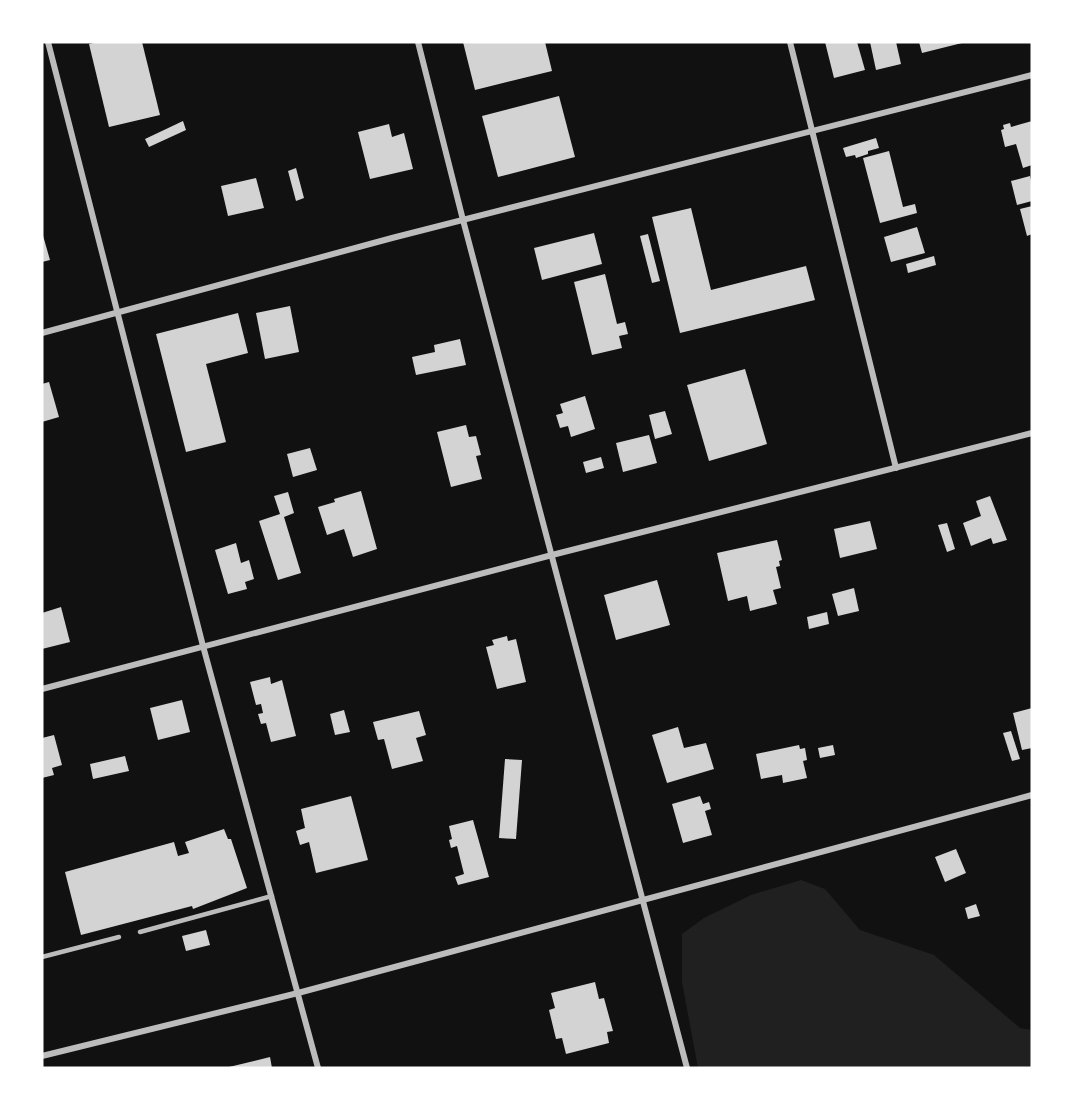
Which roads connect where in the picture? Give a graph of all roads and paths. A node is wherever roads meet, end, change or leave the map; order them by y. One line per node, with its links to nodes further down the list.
1 (48, 42): 7 (street)
2 (418, 42): 6 (street)
3 (790, 42): 5 (street)
4 (1032, 75): 5 (street)
5 (813, 131): 6 (street); 10 (street)
6 (463, 220): 7 (street); 11 (street)
7 (117, 313): 8 (street); 12 (street)
8 (42, 333)
9 (1032, 433): 10 (street)
10 (896, 468): 11 (street)
11 (552, 555): 12 (street); 16 (street)
12 (203, 646): 13 (street); 15 (street)
13 (42, 689)
14 (1032, 795): 16 (street)
15 (272, 896): 17 (lane); 20 (street)
16 (642, 900): 20 (street); 23 (street)
17 (140, 932)
18 (119, 937): 19 (lane)
19 (42, 957)
20 (298, 993): 21 (street); 22 (street)
21 (42, 1056)
22 (318, 1068)
23 (687, 1068)

